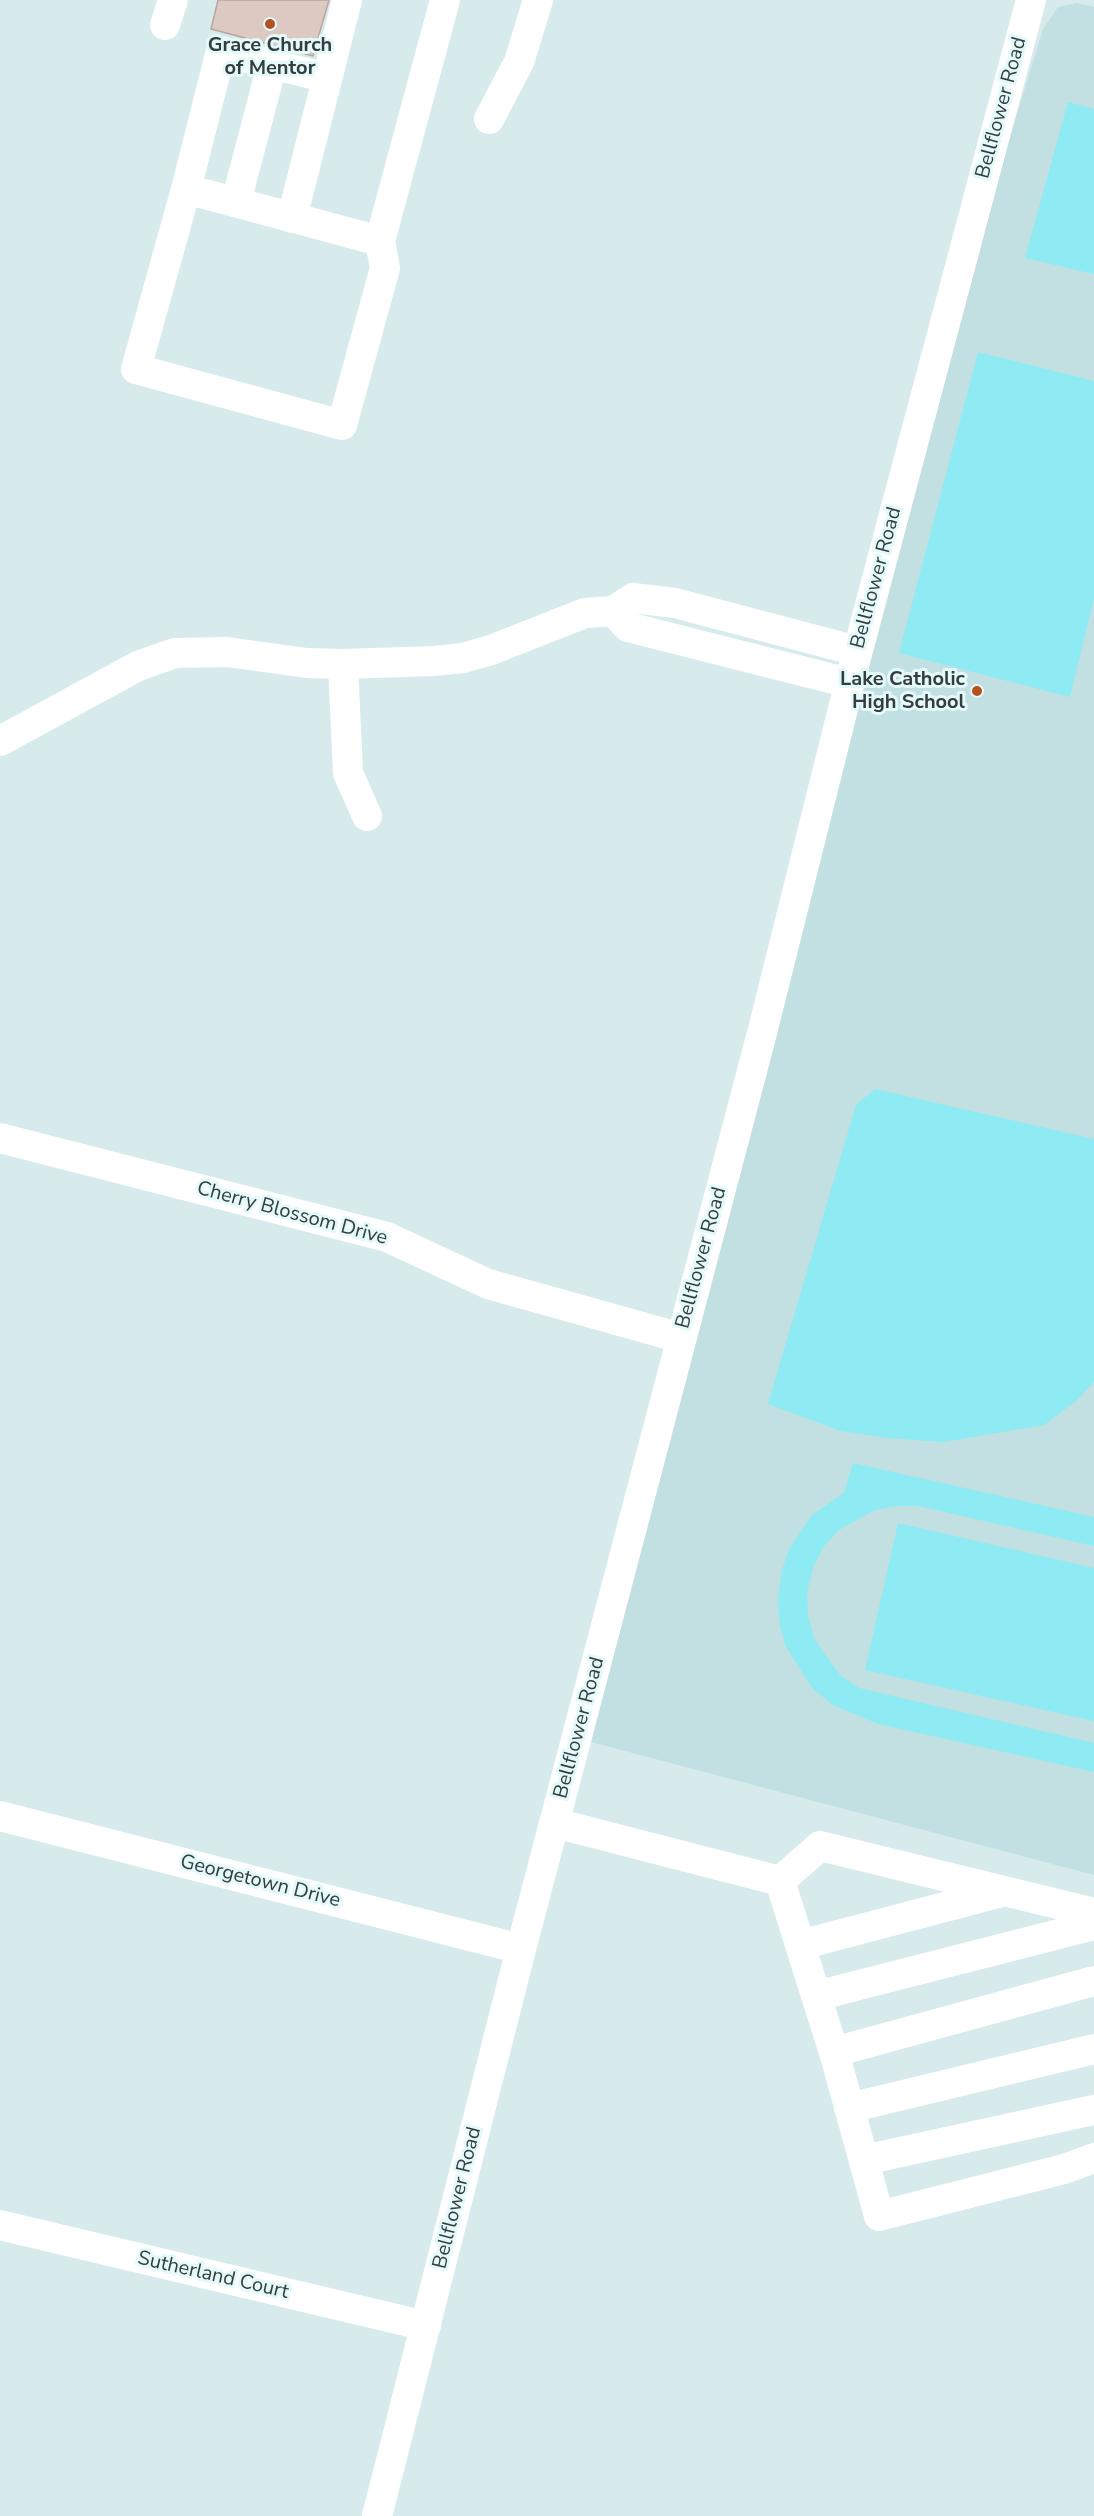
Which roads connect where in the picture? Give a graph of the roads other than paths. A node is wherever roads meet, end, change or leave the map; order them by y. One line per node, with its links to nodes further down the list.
1 (346, 0): 6 (street)
2 (444, 0): 11 (street)
3 (538, 0): 7 (street)
4 (1031, 0): 13 (street, Bellflower Road)
5 (272, 64): 6 (street); 8 (street); 9 (street)
6 (327, 78): 10 (street)
7 (489, 119)
8 (186, 189): 9 (street); 11 (street)
9 (236, 202): 10 (street)
10 (292, 218): 11 (street)
11 (380, 242)
12 (614, 611): 13 (street); 14 (street); 15 (street)
13 (857, 651): 15 (street, Bellflower Road)
14 (343, 664): 16 (street); 17 (street)
15 (849, 683): 19 (street, Bellflower Road)
16 (0, 740)
17 (367, 816)
18 (0, 1138): 19 (street, Cherry Blossom Drive)
19 (681, 1338): 21 (street, Bellflower Road)
20 (0, 1816): 27 (street, Georgetown Drive)
21 (555, 1823): 22 (street); 27 (street, Bellflower Road)
22 (780, 1881): 23 (street); 26 (street)
23 (1005, 1891): 24 (street); 26 (street)
24 (1094, 1913)
25 (1094, 1925): 29 (street)
26 (800, 1945): 29 (street)
27 (521, 1949): 37 (street, Bellflower Road)
28 (1094, 1981): 31 (street)
29 (816, 1996): 31 (street)
30 (1094, 2049): 32 (street)
31 (834, 2052): 32 (street)
32 (849, 2108): 35 (street)
33 (1094, 2109): 35 (street)
34 (1094, 2158): 35 (street)
35 (864, 2160)
36 (0, 2225): 37 (street, Sutherland Court)
37 (426, 2326): 38 (street, Bellflower Road)
38 (377, 2516)

